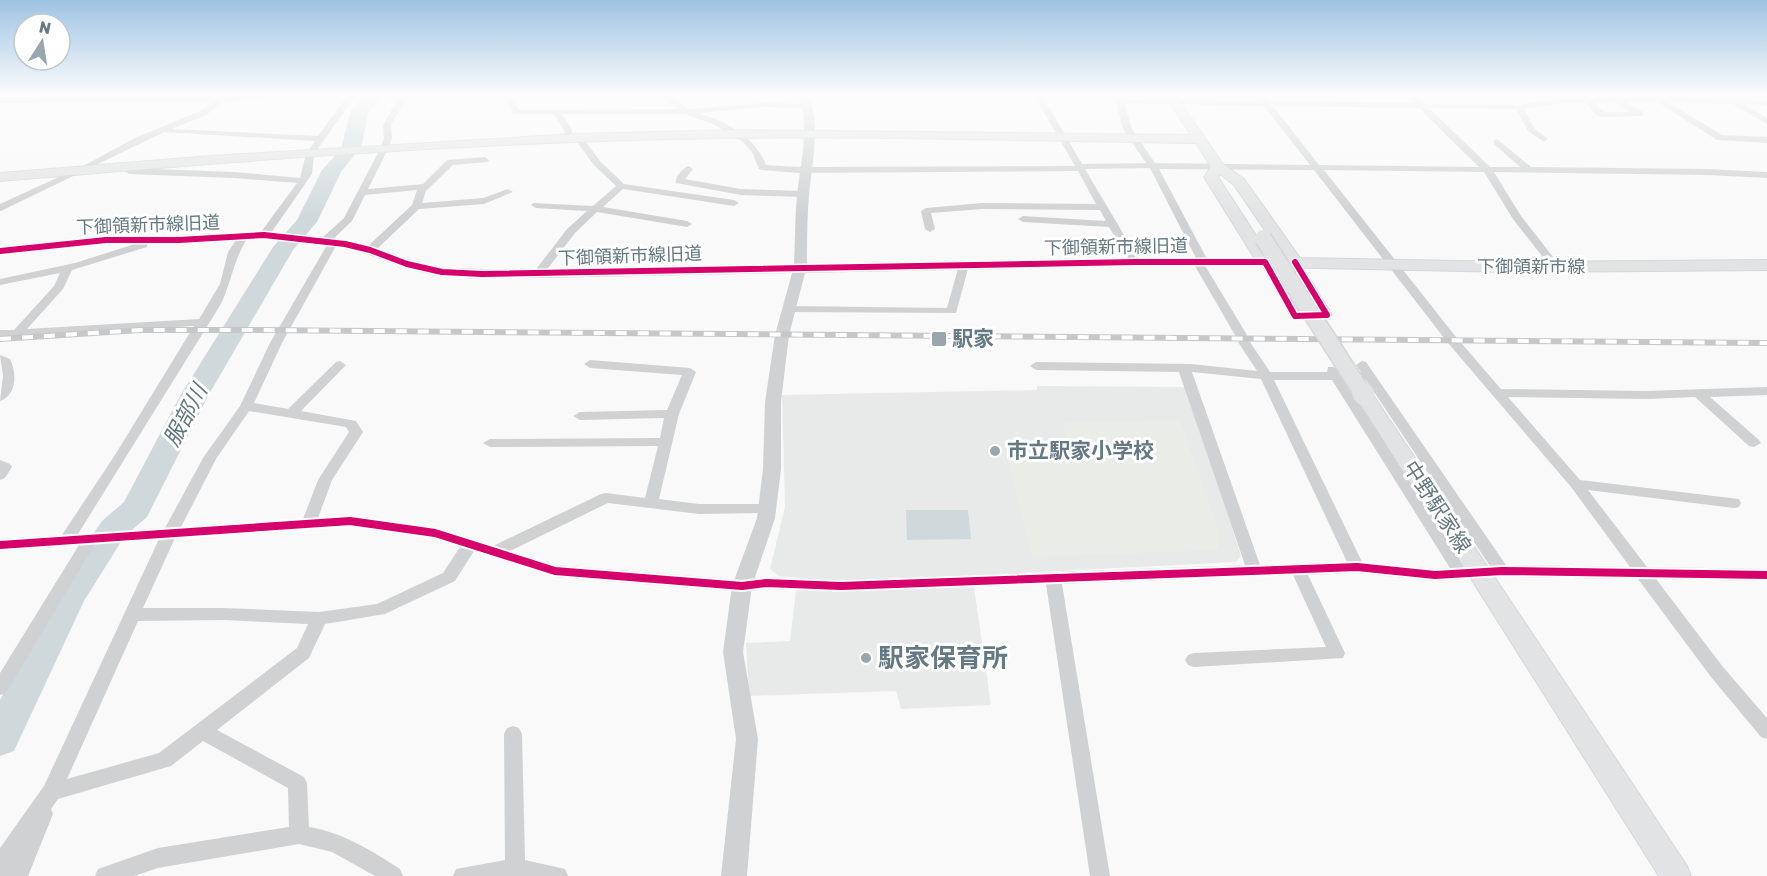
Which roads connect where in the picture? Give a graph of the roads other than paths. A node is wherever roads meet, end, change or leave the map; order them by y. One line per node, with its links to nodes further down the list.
1 (806, 135): 34 (street)
2 (149, 136): 37 (street)
3 (267, 136): 18 (street)
4 (323, 136): 18 (street)
5 (388, 136): 25 (street)
6 (568, 136): 17 (street)
7 (659, 136): 17 (main road)
8 (738, 136): 34 (street)
9 (863, 136): 19 (main road)
10 (1063, 136): 19 (street)
11 (1130, 136): 20 (street)
12 (1197, 136): 21 (main road)
13 (1291, 136): 29 (street)
14 (1453, 136): 35 (street)
15 (1540, 136): 22 (street)
16 (1717, 136): 23 (street)
17 (575, 138): 25 (main road); 43 (street)
18 (321, 139): 26 (street)
19 (1065, 139): 20 (main road); 30 (street)
20 (1131, 139): 21 (main road); 28 (street)
21 (1199, 139): 31 (main road)
22 (1544, 139)
23 (1767, 140)
24 (1497, 142): 36 (street)
25 (384, 150): 26 (main road); 44 (street)
26 (310, 154): 32 (main road); 41 (street)
27 (485, 160): 42 (street)
28 (1153, 166): 30 (street); 31 (street); 63 (street)
29 (1315, 166): 31 (street); 35 (street); 69 (street)
30 (1081, 167): 34 (street); 50 (street)
31 (1218, 167): 65 (main road); 66 (main road); 87 (main road, 中野駅家線, bridge)
32 (167, 168): 37 (main road); 38 (street); 41 (street)
33 (688, 169): 46 (street)
34 (808, 169): 46 (street)
35 (1487, 169): 36 (street); 70 (street)
36 (1528, 169): 39 (street)
37 (82, 170): 40 (main road); 51 (street)
38 (129, 171)
39 (1767, 175)
40 (0, 177)
41 (303, 181): 57 (street)
42 (427, 186): 44 (street); 49 (street)
43 (621, 186): 47 (street); 52 (street)
44 (363, 192): 60 (street)
45 (508, 192): 49 (street)
46 (803, 194): 72 (street)
47 (734, 202)
48 (536, 205): 52 (street)
49 (416, 206): 61 (street)
50 (1104, 207): 55 (street); 56 (street)
51 (0, 208)
52 (594, 209): 54 (street); 74 (street)
53 (1023, 219): 55 (street)
54 (687, 224)
55 (1114, 224): 64 (street)
56 (930, 229)
57 (264, 236): 58 (street, 下御領新市線旧道); 60 (street, 下御領新市線旧道)
58 (243, 237): 59 (street, 下御領新市線旧道); 77 (street)
59 (156, 240): 62 (street, 下御領新市線旧道); 71 (street)
60 (328, 242): 61 (street, 下御領新市線旧道); 92 (street)
61 (370, 250): 73 (street, 下御領新市線旧道)
62 (0, 251)
63 (1200, 261): 64 (street, 下御領新市線旧道); 65 (street, 下御領新市線旧道); 86 (street)
64 (1135, 262): 67 (street, 下御領新市線旧道)
65 (1265, 262): 66 (main road, 下御領新市線); 66 (street)
66 (1295, 262): 69 (main road, 下御領新市線)
67 (964, 265): 72 (street, 下御領新市線旧道); 76 (street)
68 (1767, 265): 70 (main road, 下御領新市線)
69 (1395, 266): 70 (main road, 下御領新市線); 89 (street)
70 (1557, 267)
71 (68, 268): 75 (street); 78 (street)
72 (800, 268): 74 (street, 下御領新市線旧道); 76 (street)
73 (442, 272): 74 (street, 下御領新市線旧道)
74 (538, 274)
75 (0, 282)
76 (789, 309): 104 (street)
77 (202, 322): 78 (street); 108 (street)
78 (16, 333): 79 (street)
79 (0, 334)
80 (0, 359): 91 (street)
81 (590, 364): 94 (street)
82 (340, 365): 93 (street)
83 (1035, 366): 84 (street)
84 (1184, 368): 86 (street); 114 (street)
85 (1333, 371): 86 (street); 87 (street); 115 (street)
86 (1266, 376): 112 (street)
87 (1365, 379): 115 (main road, 中野駅家線)
88 (1767, 391): 90 (street)
89 (1497, 393): 90 (street); 101 (street)
90 (1698, 393): 98 (street)
91 (0, 397)
92 (246, 406): 93 (street); 106 (street)
93 (291, 414): 105 (street)
94 (672, 414): 95 (street); 96 (street)
95 (580, 416)
96 (666, 442): 97 (street); 102 (street)
97 (490, 443)
98 (1754, 443)
99 (0, 465): 100 (street)
100 (0, 475)
101 (1576, 484): 103 (street); 116 (street)
102 (651, 503): 104 (street); 111 (street)
103 (1734, 503)
104 (767, 509): 119 (street)
105 (309, 522): 106 (street); 109 (street)
106 (170, 533): 107 (street); 120 (street)
107 (90, 540): 108 (street); 123 (street)
108 (66, 541): 110 (street)
109 (470, 544): 111 (street); 121 (street)
110 (0, 545)
111 (496, 551): 119 (street)
112 (1357, 567): 113 (street); 115 (street)
113 (1298, 569): 114 (street); 122 (street)
114 (1255, 572): 118 (street)
115 (1481, 572): 116 (street); 138 (main road, 中野駅家線)
116 (1642, 574): 117 (street); 125 (street)
117 (1767, 575)
118 (1053, 579): 119 (street); 137 (street)
119 (741, 586): 136 (street)
120 (133, 615): 121 (street); 127 (street)
121 (319, 618): 124 (street)
122 (1194, 660)
123 (0, 688)
124 (202, 731): 127 (street); 128 (street)
125 (1767, 731)
126 (513, 734): 129 (street)
127 (51, 792): 130 (street); 131 (street)
128 (299, 835): 132 (street); 133 (street)
129 (515, 868): 134 (street); 135 (street)
130 (0, 871)
131 (18, 876)
132 (105, 876)
133 (393, 876)
134 (463, 876)
135 (558, 876)
136 (734, 876)
137 (1100, 876)
138 (1676, 876)

